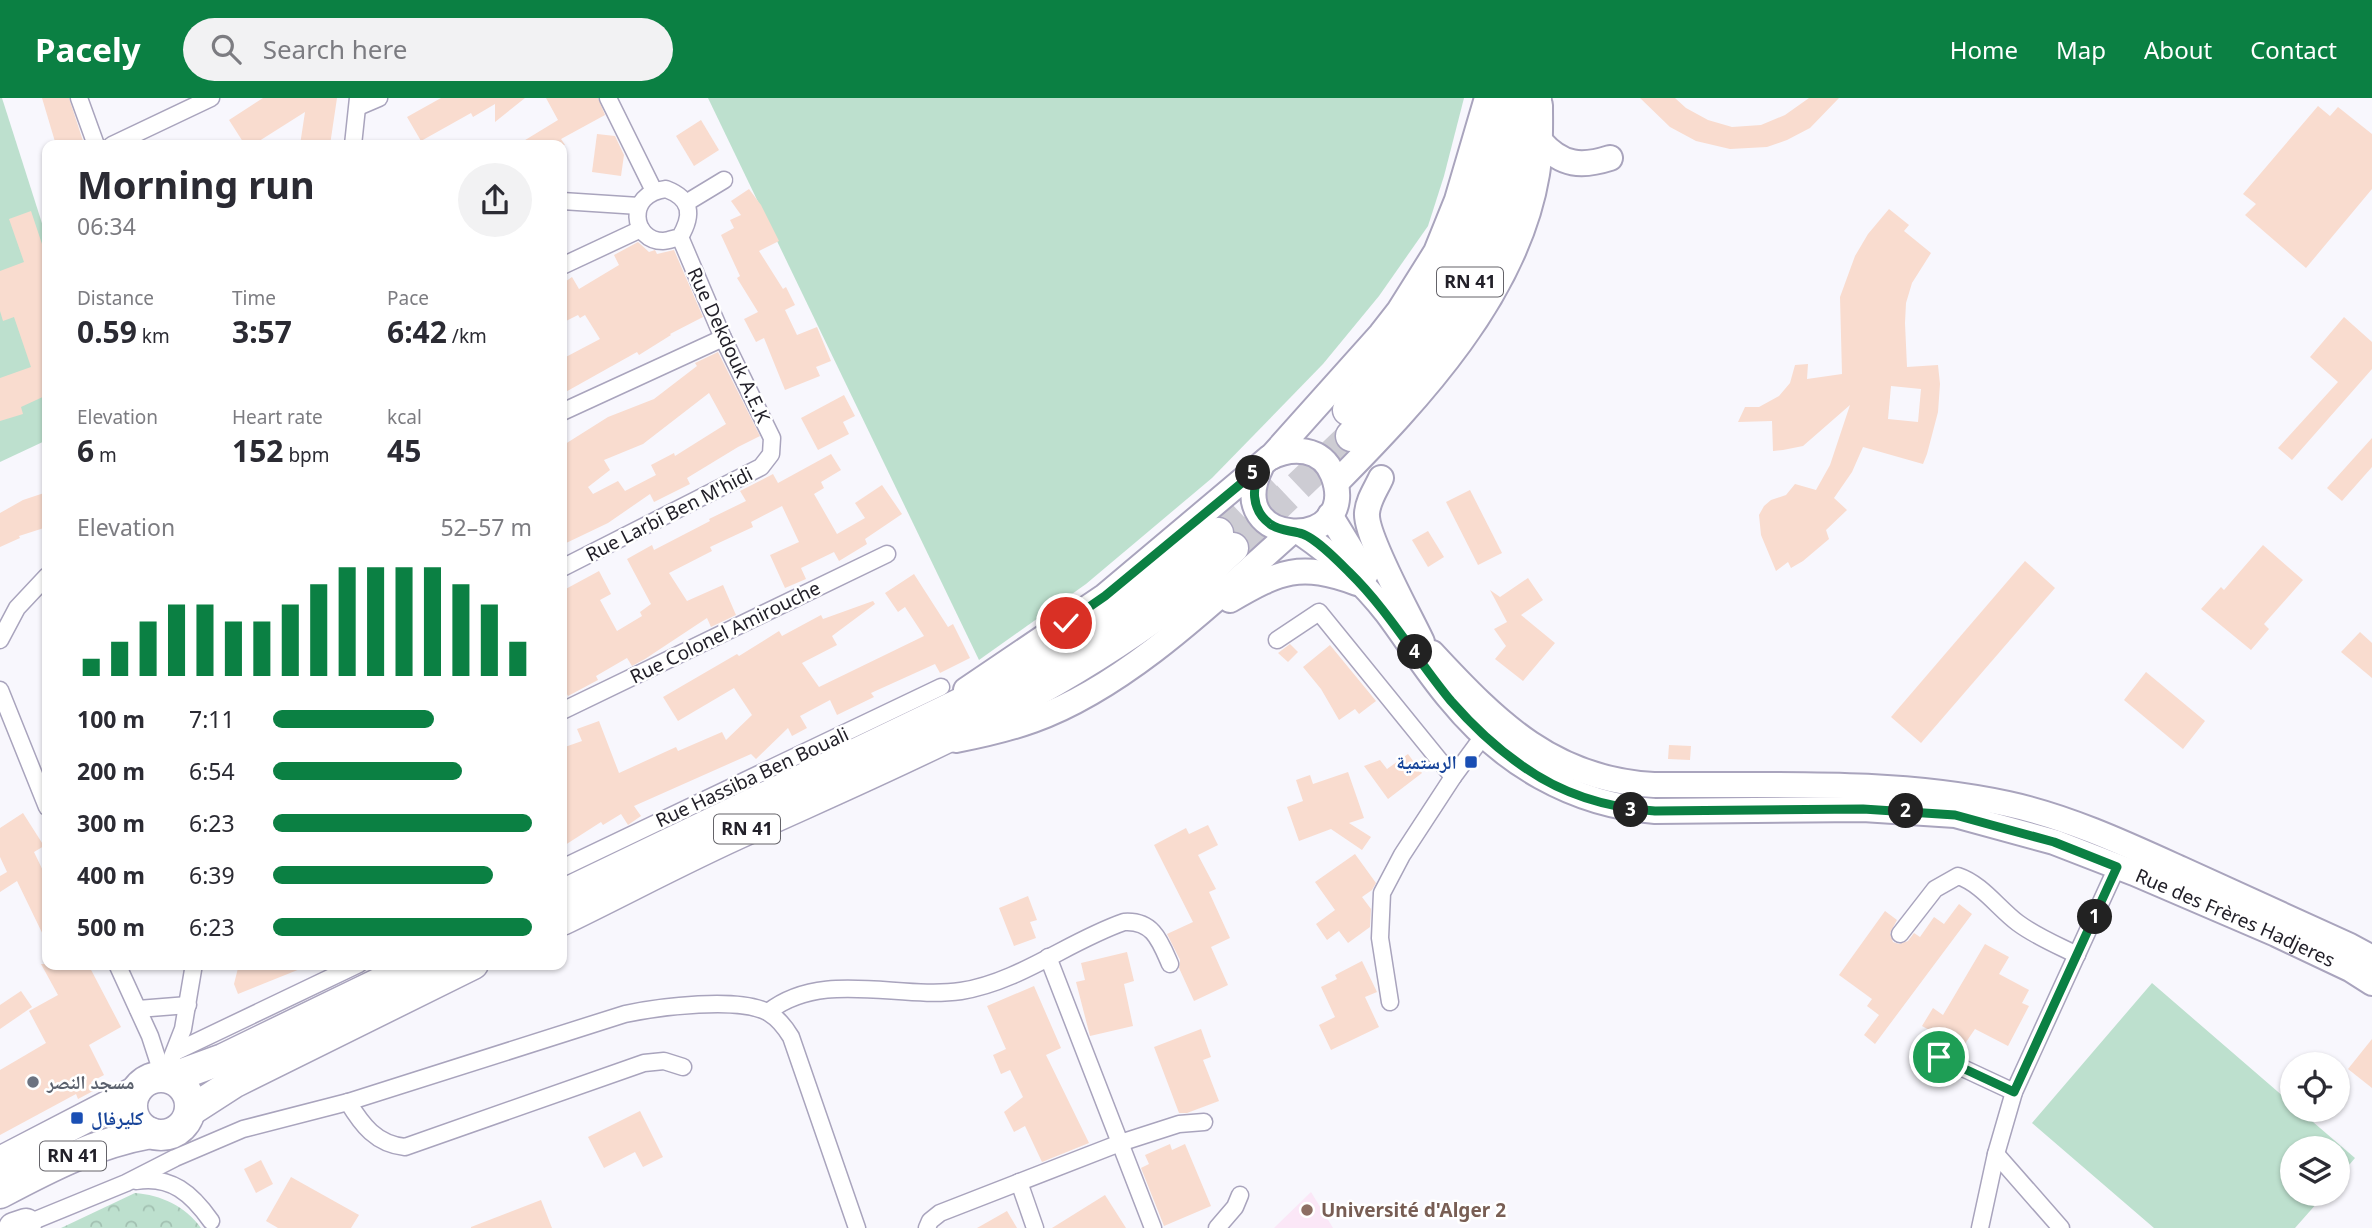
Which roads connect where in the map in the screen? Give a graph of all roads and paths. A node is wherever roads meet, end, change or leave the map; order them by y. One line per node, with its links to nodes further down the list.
1 (79, 98): 9 (street)
2 (211, 98): 10 (street)
3 (379, 98): 8 (street)
4 (608, 98): 15 (street)
5 (1487, 98): 25 (main road)
6 (1509, 98): 7 (highway, RN 41)
7 (1538, 98): 12 (main road)
8 (358, 103): 11 (street)
9 (94, 140)
10 (123, 140)
11 (354, 140)
12 (1541, 142): 13 (main road); 27 (main road)
13 (1611, 158)
14 (724, 180): 17 (street)
15 (654, 191): 17 (street); 18 (street)
16 (567, 201): 18 (street)
17 (686, 203): 20 (street)
18 (639, 206): 19 (street)
19 (641, 229): 20 (street); 21 (street)
20 (680, 237): 22 (street, Rue Dekdouk A.E.K)
21 (567, 264)
22 (723, 338): 23 (street); 24 (street, Rue Dekdouk A.E.K)
23 (567, 410)
24 (771, 454): 32 (street, Rue Larbi Ben M'hidi)
25 (1265, 463): 27 (main road); 29 (main road); 42 (main road)
26 (1381, 478): 38 (main road)
27 (1336, 482): 28 (main road)
28 (1330, 515): 29 (main road); 38 (main road)
29 (1295, 533): 34 (main road, Rue des Frères Hadjeres); 35 (main road)
30 (1225, 540): 42 (highway, RN 41)
31 (887, 554): 41 (street, Rue Colonel Amirouche)
32 (567, 565)
33 (42, 581): 36 (street)
34 (1362, 585): 35 (main road); 43 (main road, Rue des Frères Hadjeres)
35 (1189, 622): 42 (main road)
36 (0, 640)
37 (1277, 640): 44 (street)
38 (1422, 642): 46 (main road)
39 (941, 687): 47 (street, Rue Hassiba Ben Bouali)
40 (0, 690): 45 (street)
41 (567, 709)
42 (932, 731): 48 (highway, RN 41); 49 (highway, RN 41)
43 (1484, 735): 44 (street); 46 (main road, Rue des Frères Hadjeres)
44 (1452, 777): 61 (street)
45 (42, 795)
46 (2123, 859): 51 (street); 53 (main road); 60 (main road, Rue des Frères Hadjeres)
47 (567, 866)
48 (567, 893)
49 (567, 918)
50 (1900, 934): 51 (street)
51 (2077, 955): 70 (street)
52 (1048, 957): 54 (street); 64 (street); 75 (street)
53 (2372, 958)
54 (1170, 964)
55 (120, 970): 63 (street)
56 (193, 970): 62 (street)
57 (348, 970): 68 (street)
58 (409, 970): 65 (highway)
59 (458, 970): 65 (highway)
60 (2372, 983)
61 (1390, 1002)
62 (188, 1005): 63 (street); 68 (street)
63 (138, 1009): 68 (street)
64 (768, 1012): 71 (street); 84 (street)
65 (299, 1036): 68 (highway); 72 (highway)
66 (1939, 1057): 70 (street)
67 (683, 1067): 71 (street)
68 (168, 1069): 69 (highway); 72 (highway)
69 (135, 1092): 74 (highway); 77 (highway, RN 41)
70 (2014, 1092): 76 (street)
71 (348, 1102): 79 (street)
72 (190, 1111): 74 (highway)
73 (1205, 1122): 75 (street)
74 (151, 1133): 80 (highway, RN 41)
75 (1120, 1143): 78 (street); 87 (street)
76 (1996, 1154): 89 (street); 90 (street)
77 (0, 1162)
78 (1019, 1182): 85 (street); 86 (street)
79 (126, 1183): 82 (street); 83 (street)
80 (0, 1193)
81 (1240, 1195): 88 (street)
82 (211, 1222)
83 (22, 1227)
84 (857, 1228)
85 (927, 1228)
86 (1035, 1228)
87 (1153, 1228)
88 (1217, 1228)
89 (1980, 1228)
90 (2061, 1228)

